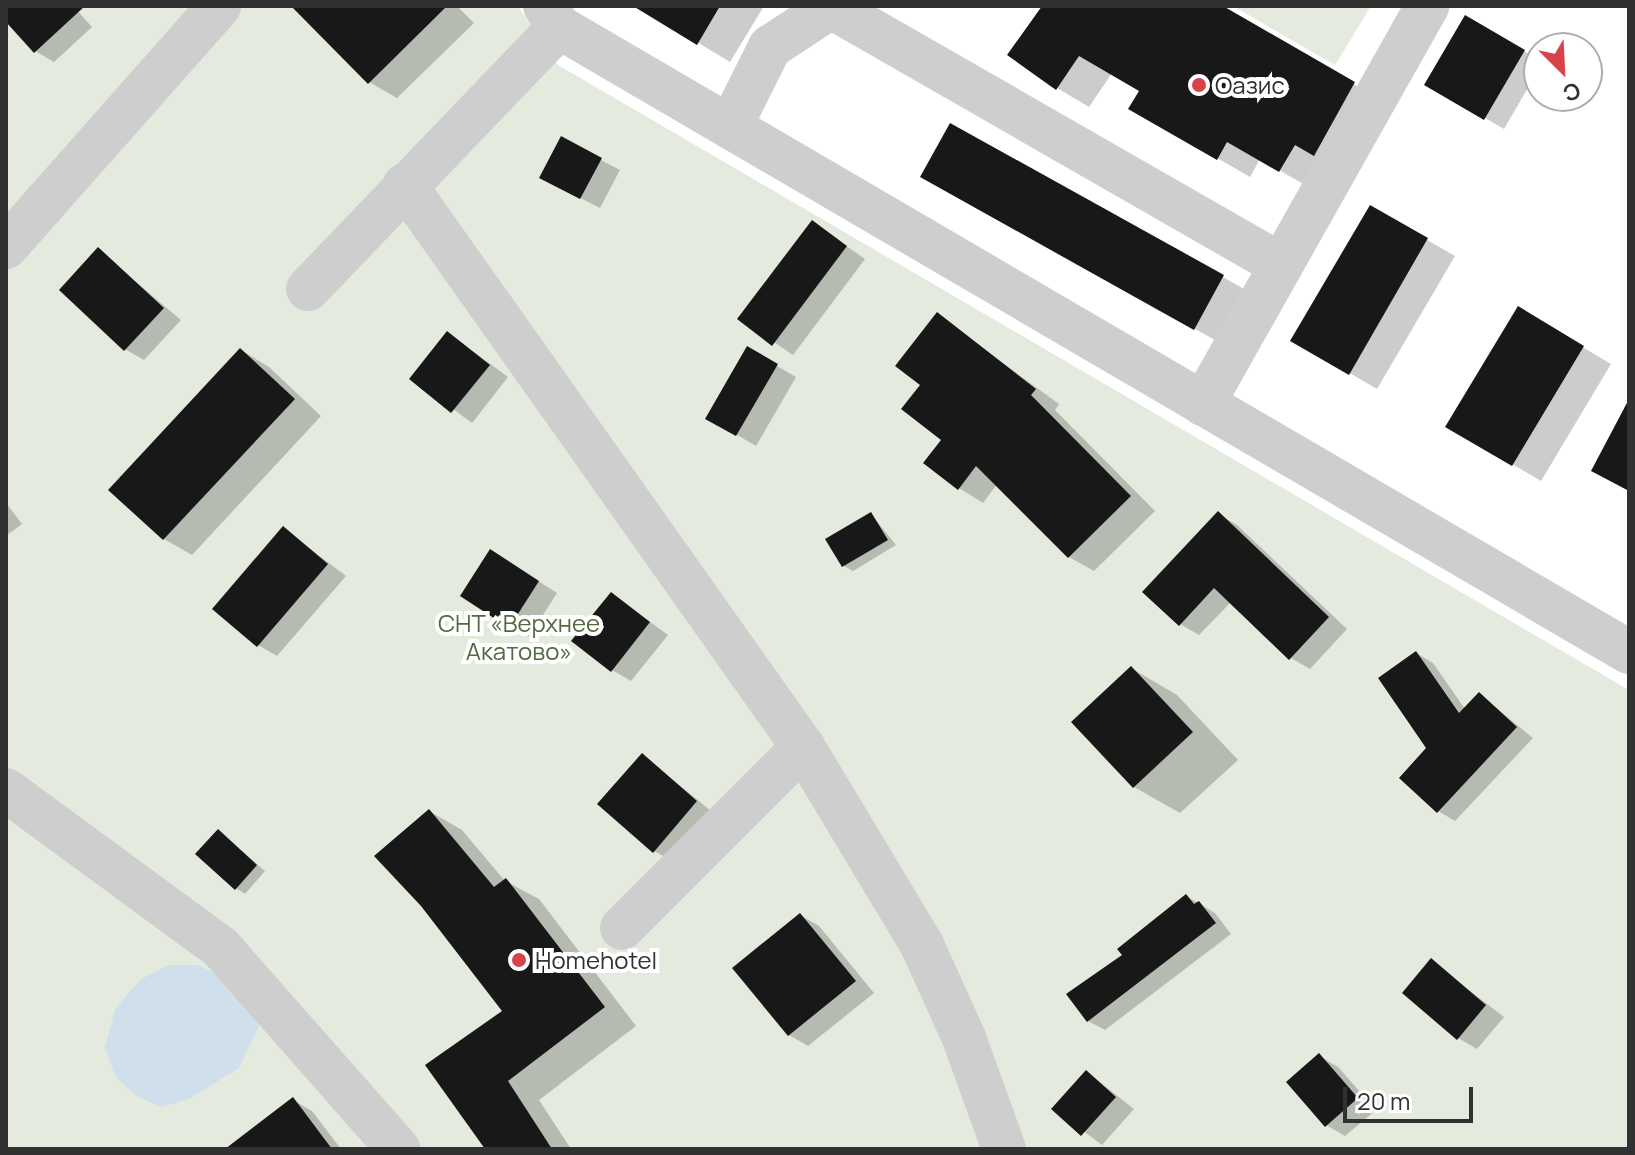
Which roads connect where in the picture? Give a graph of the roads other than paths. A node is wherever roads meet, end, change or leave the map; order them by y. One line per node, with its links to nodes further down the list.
1 (219, 6): 7 (street)
2 (1427, 6): 8 (street)
3 (832, 7): 5 (street); 8 (street)
4 (552, 17): 5 (street); 6 (street)
5 (730, 127): 10 (street)
6 (405, 185): 9 (street); 12 (street)
7 (6, 247)
8 (1281, 265): 10 (street)
9 (308, 289)
10 (1203, 404): 11 (street)
11 (1629, 652)
12 (803, 747): 14 (street); 16 (street)
13 (6, 790): 15 (street)
14 (622, 928)
15 (398, 1149)
16 (1004, 1149)

